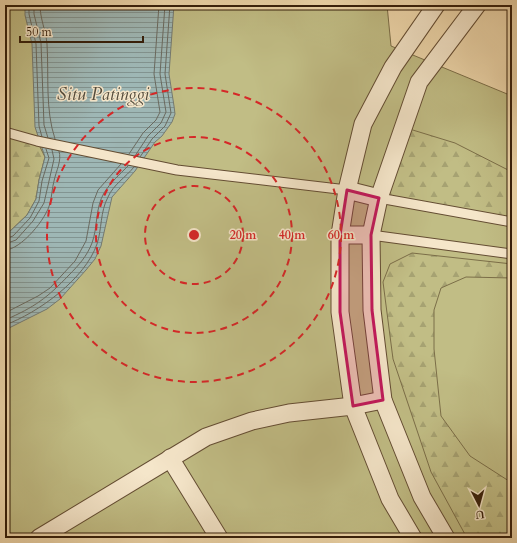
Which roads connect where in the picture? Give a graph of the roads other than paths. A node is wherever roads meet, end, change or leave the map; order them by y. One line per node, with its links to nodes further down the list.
1 (436, 5): 4 (street)
2 (477, 5): 5 (street)
3 (5, 132): 4 (lane)
4 (347, 190): 5 (street); 7 (street)
5 (379, 198): 6 (lane); 8 (street)
6 (512, 222)
7 (340, 235): 8 (street); 11 (street)
8 (371, 235): 9 (lane); 10 (street)
9 (512, 254)
10 (383, 400): 11 (street); 16 (street)
11 (353, 406): 12 (street); 15 (street)
12 (170, 458): 13 (street); 14 (street)
13 (39, 538)
14 (219, 538)
15 (413, 538)
16 (446, 538)

